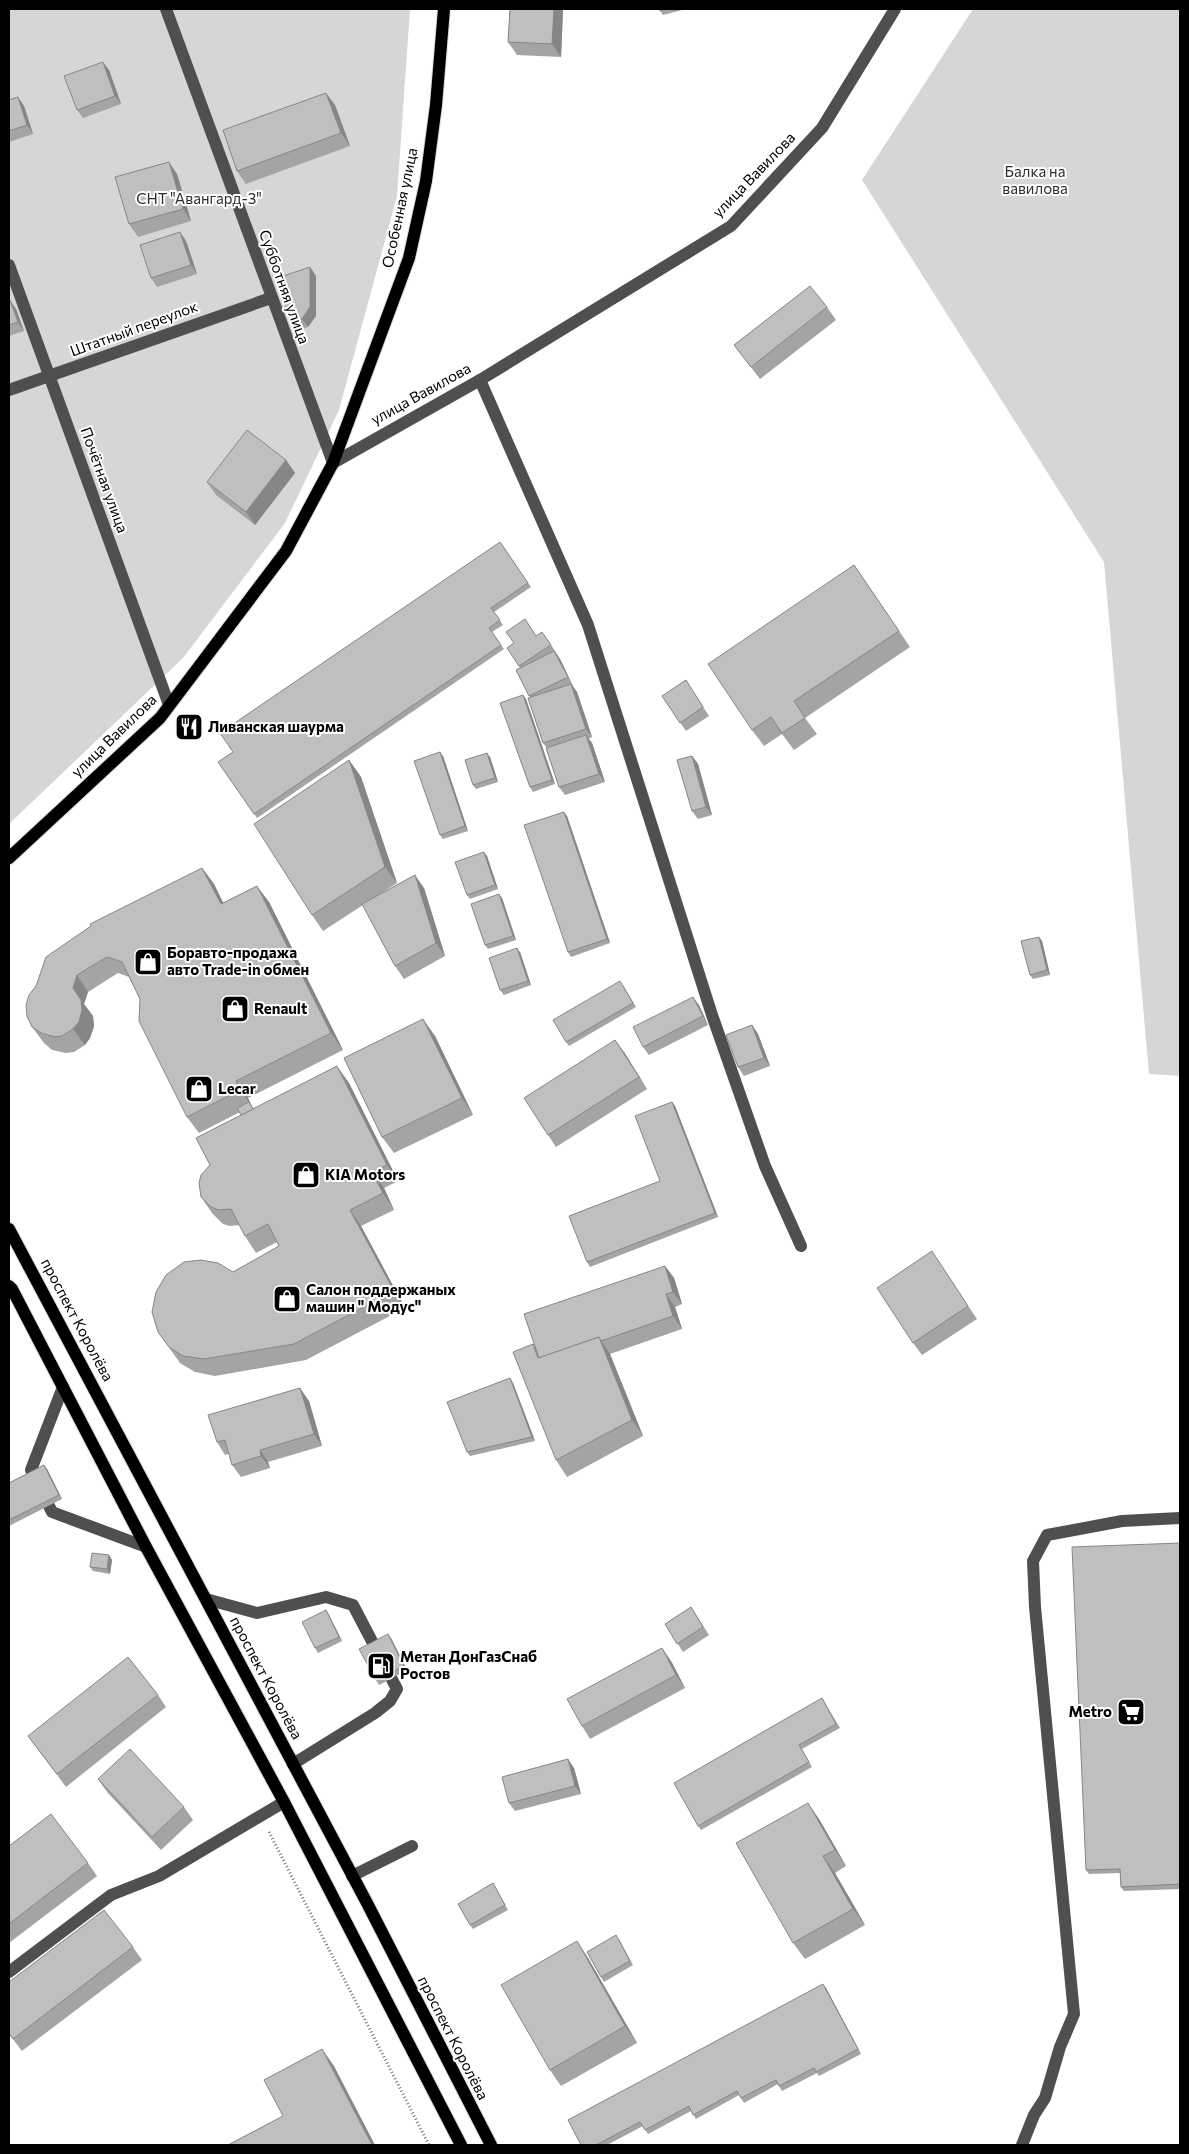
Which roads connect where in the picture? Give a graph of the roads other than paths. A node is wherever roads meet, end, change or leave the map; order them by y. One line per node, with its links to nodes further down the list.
1 (166, 9): 5 (street, Субботняя улица)
2 (444, 9): 9 (main road, Особенная улица)
3 (895, 9): 7 (street, улица Вавилова)
4 (9, 265): 6 (street, Почётная улица)
5 (271, 298): 6 (street, Штатный переулок); 9 (street, Субботняя улица)
6 (49, 376): 8 (street, Штатный переулок); 10 (street, Почётная улица)
7 (480, 380): 9 (street, улица Вавилова); 13 (street)
8 (9, 390)
9 (333, 463): 10 (main road, улица Вавилова)
10 (170, 705): 11 (main road, улица Вавилова)
11 (9, 858)
12 (9, 1228): 18 (main road, проспект Королёва)
13 (801, 1246)
14 (9, 1286): 15 (main road)
15 (63, 1387): 17 (main road); 17 (street)
16 (1180, 1518): 26 (street)
17 (146, 1547): 20 (main road)
18 (206, 1599): 19 (main road, проспект Королёва); 19 (street)
19 (293, 1764): 22 (main road, проспект Королёва)
20 (284, 1802): 23 (street); 24 (main road)
21 (412, 1846): 22 (street)
22 (352, 1876): 25 (main road, проспект Королёва)
23 (9, 1972)
24 (461, 2145)
25 (491, 2145)
26 (1022, 2145)

